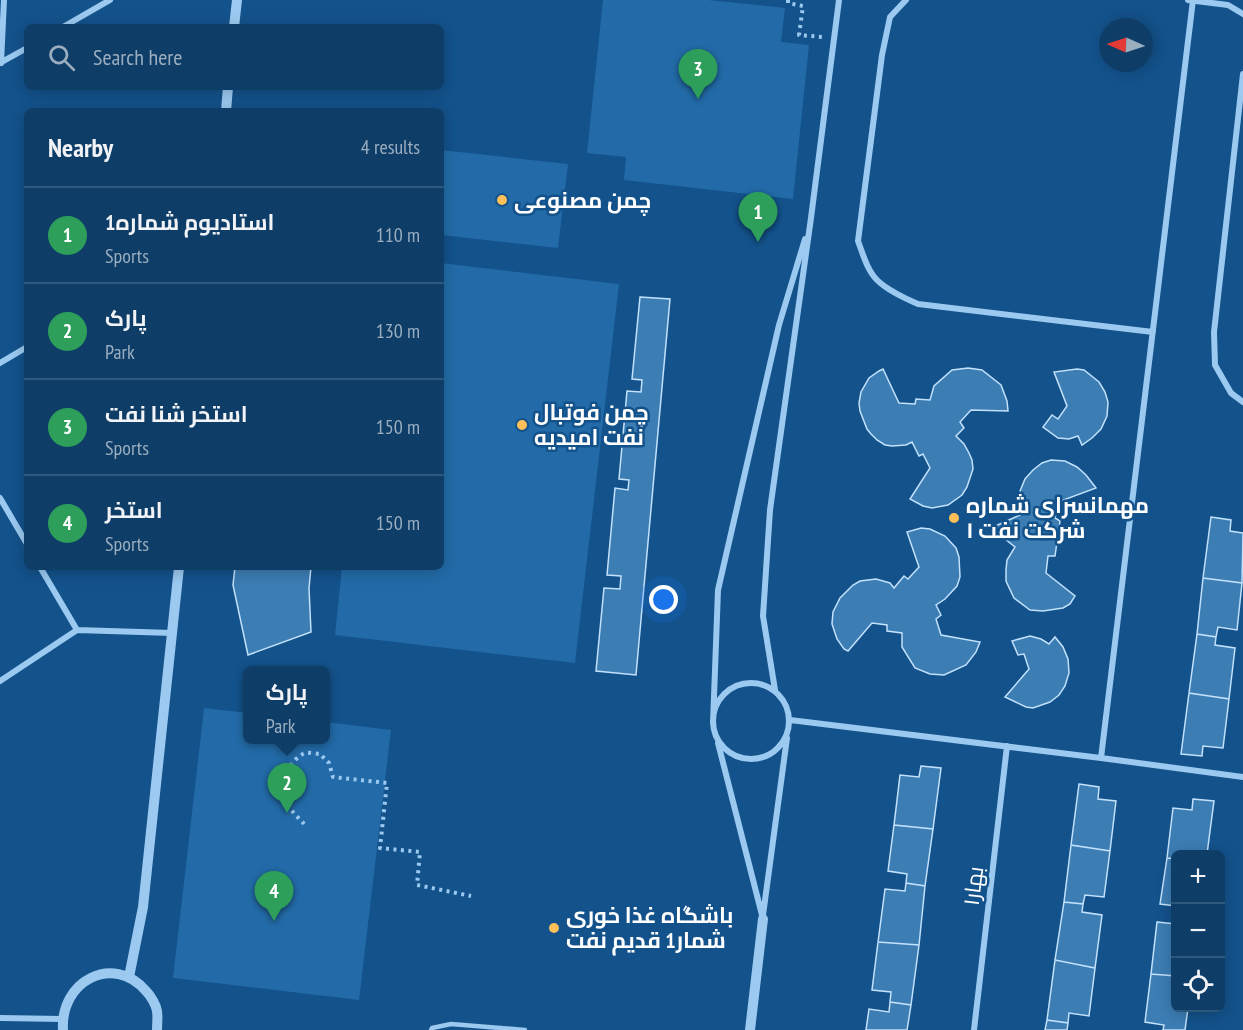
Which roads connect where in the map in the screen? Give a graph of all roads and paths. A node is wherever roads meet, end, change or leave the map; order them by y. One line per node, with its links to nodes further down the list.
1 (4, 0): 14 (street)
2 (110, 0): 10 (street)
3 (237, 0): 11 (street)
4 (788, 0): 12 (path)
5 (839, 0): 12 (street)
6 (906, 0): 19 (street)
7 (1188, 0): 8 (street)
8 (1193, 0): 9 (street); 19 (street)
9 (1243, 14)
10 (68, 24)
11 (234, 24)
12 (834, 39): 18 (street)
13 (24, 50): 14 (street)
14 (0, 63)
15 (1243, 74): 22 (street)
16 (228, 90): 17 (street)
17 (226, 108)
18 (811, 218): 30 (street); 32 (street)
19 (1153, 332): 36 (street)
20 (24, 349): 21 (street)
21 (0, 363)
22 (1243, 402)
23 (0, 498): 24 (street)
24 (24, 539)
25 (42, 570): 27 (street)
26 (179, 570): 28 (street)
27 (77, 630): 28 (street); 29 (street)
28 (172, 633): 41 (street)
29 (0, 681)
30 (775, 690): 31 (street); 32 (street)
31 (790, 720): 33 (street); 35 (street)
32 (713, 723): 34 (street)
33 (787, 737): 34 (street); 40 (street)
34 (717, 739): 40 (street)
35 (1007, 746): 36 (street); 48 (street, بهار۱)
36 (1101, 758): 37 (street)
37 (1243, 777)
38 (304, 824): 39 (path)
39 (471, 897)
40 (763, 919): 47 (street)
41 (129, 977): 43 (street); 44 (street)
42 (0, 1018): 43 (street)
43 (63, 1025)
44 (157, 1030)
45 (431, 1030): 46 (lane)
46 (525, 1030)
47 (750, 1030)
48 (974, 1030)

